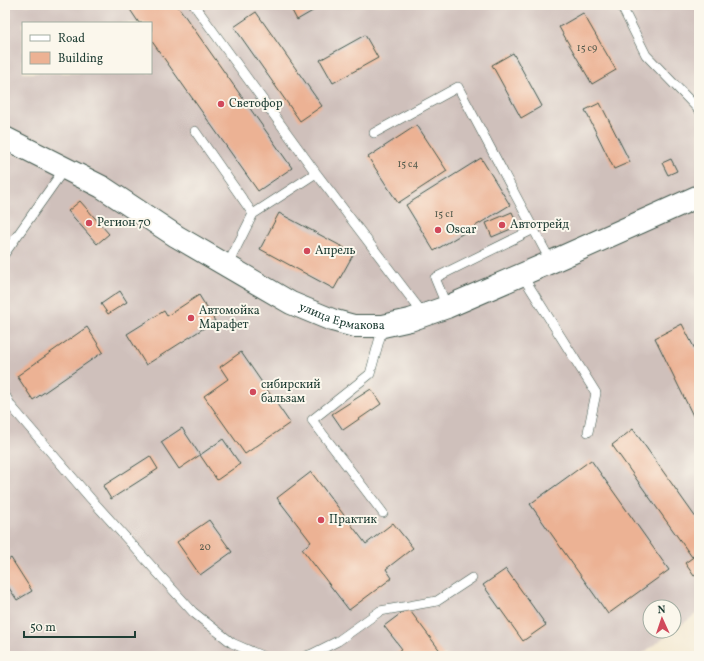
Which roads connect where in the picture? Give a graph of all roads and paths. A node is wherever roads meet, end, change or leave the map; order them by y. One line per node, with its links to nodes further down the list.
1 (194, 5): 8 (lane)
2 (622, 5): 3 (lane)
3 (699, 110)
4 (195, 131): 10 (lane)
5 (374, 133): 11 (lane)
6 (5, 138): 7 (street, улица Ермакова)
7 (65, 168): 12 (lane); 14 (street, улица Ермакова)
8 (316, 173): 10 (lane); 17 (lane)
9 (699, 196): 13 (street, улица Ермакова)
10 (253, 214): 14 (lane)
11 (534, 229): 13 (lane); 16 (lane)
12 (5, 253)
13 (551, 262): 15 (street, улица Ермакова)
14 (227, 266): 18 (street, улица Ермакова)
15 (522, 275): 16 (street, улица Ермакова); 20 (lane)
16 (447, 307): 17 (street, улица Ермакова)
17 (424, 315): 18 (street, улица Ермакова)
18 (383, 326): 21 (lane)
19 (5, 395): 23 (lane)
20 (588, 432)
21 (383, 513)
22 (472, 578): 24 (lane)
23 (262, 656)
24 (306, 656)

